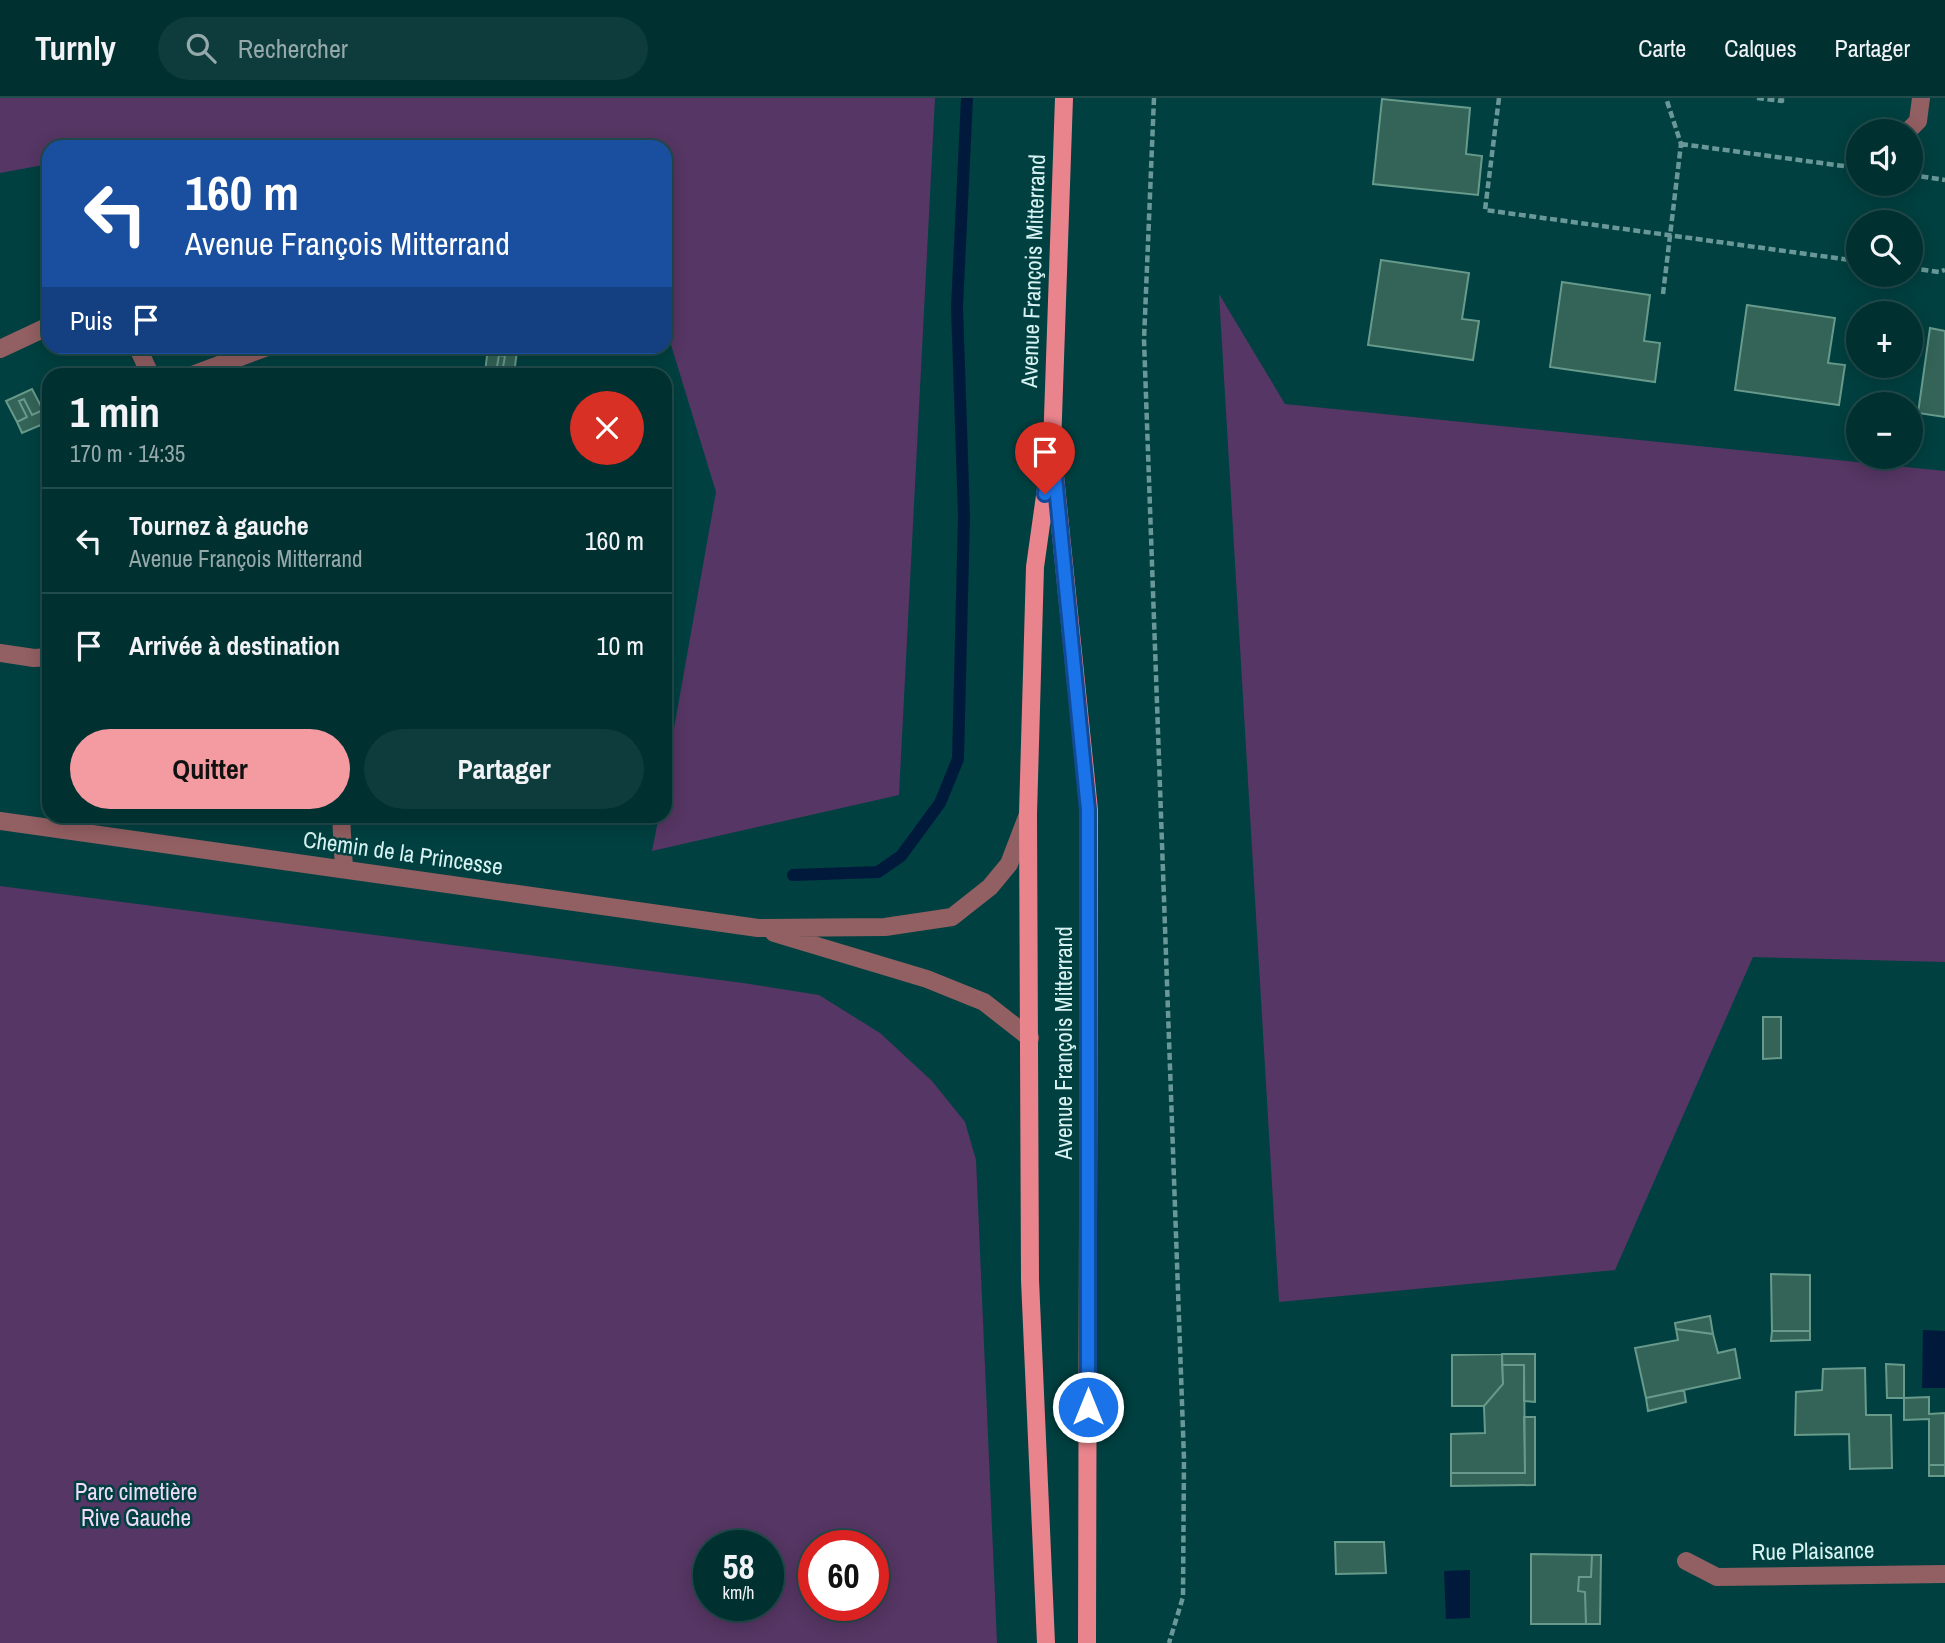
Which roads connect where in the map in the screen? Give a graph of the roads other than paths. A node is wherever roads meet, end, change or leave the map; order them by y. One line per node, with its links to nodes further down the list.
1 (1064, 98): 8 (main road, Avenue François Mitterrand)
2 (1921, 98): 3 (street)
3 (1918, 119)
4 (42, 329): 5 (street)
5 (0, 349)
6 (249, 354): 7 (street)
7 (211, 368)
8 (1052, 446): 11 (main road, Avenue François Mitterrand); 20 (main road, Avenue François Mitterrand)
9 (0, 653): 10 (street)
10 (42, 657)
11 (1028, 814): 15 (street, Chemin de la Princesse); 16 (main road, Avenue François Mitterrand)
12 (0, 821): 14 (street, Chemin de la Princesse)
13 (341, 823): 14 (street)
14 (344, 869): 15 (street, Chemin de la Princesse)
15 (758, 928): 16 (street, Chemin de la Princesse)
16 (1030, 1038): 19 (main road, Avenue François Mitterrand)
17 (1686, 1561): 18 (street, Rue Plaisance)
18 (1945, 1574)
19 (1046, 1643)
20 (1087, 1643)

